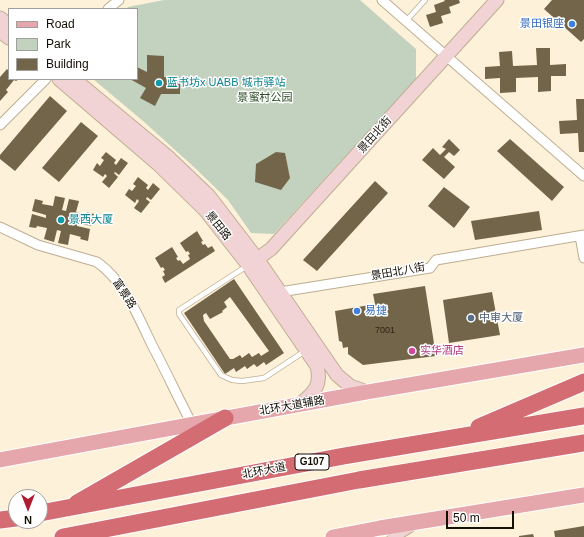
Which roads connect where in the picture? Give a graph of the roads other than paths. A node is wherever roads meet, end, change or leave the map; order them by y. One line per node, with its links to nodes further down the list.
1 (120, 0): 5 (street)
2 (382, 0): 7 (street)
3 (425, 0): 7 (lane)
4 (497, 0): 11 (main road, 景田北街)
5 (109, 8)
6 (0, 18): 8 (main road)
7 (406, 21): 11 (street)
8 (8, 24)
9 (0, 31): 10 (main road)
10 (8, 37)
11 (447, 56): 16 (street); 20 (main road, 景田北街)
12 (45, 80): 15 (street)
13 (60, 80): 20 (main road, 景田路)
14 (75, 80): 20 (main road, 景田路)
15 (0, 125)
16 (584, 176)
17 (0, 227): 29 (street, 富景路)
18 (582, 235): 19 (street); 21 (street, 景田北八街)
19 (584, 258)
20 (253, 262): 21 (main road, 景田路); 22 (main road, 景田路); 22 (lane)
21 (280, 292): 22 (main road, 景田路)
22 (311, 347): 25 (main road, 景田路); 26 (main road, 景田路)
23 (584, 356): 25 (main road, 北环大道辅路)
24 (584, 382): 30 (highway)
25 (367, 392): 26 (main road, 北环大道辅路)
26 (300, 404): 28 (main road, 北环大道辅路)
27 (584, 416): 30 (highway, 北环大道 / G107)
28 (225, 418): 29 (main road, 北环大道辅路); 34 (highway)
29 (192, 424): 32 (main road, 北环大道辅路)
30 (452, 438): 34 (highway, 北环大道 / G107)
31 (584, 443): 37 (highway, G107)
32 (0, 460)
33 (584, 495): 36 (main road)
34 (66, 509): 35 (highway, 北环大道 / G107)
35 (48, 512)
36 (417, 522): 38 (main road); 39 (main road)
37 (63, 537)
38 (333, 537)
39 (394, 537)

